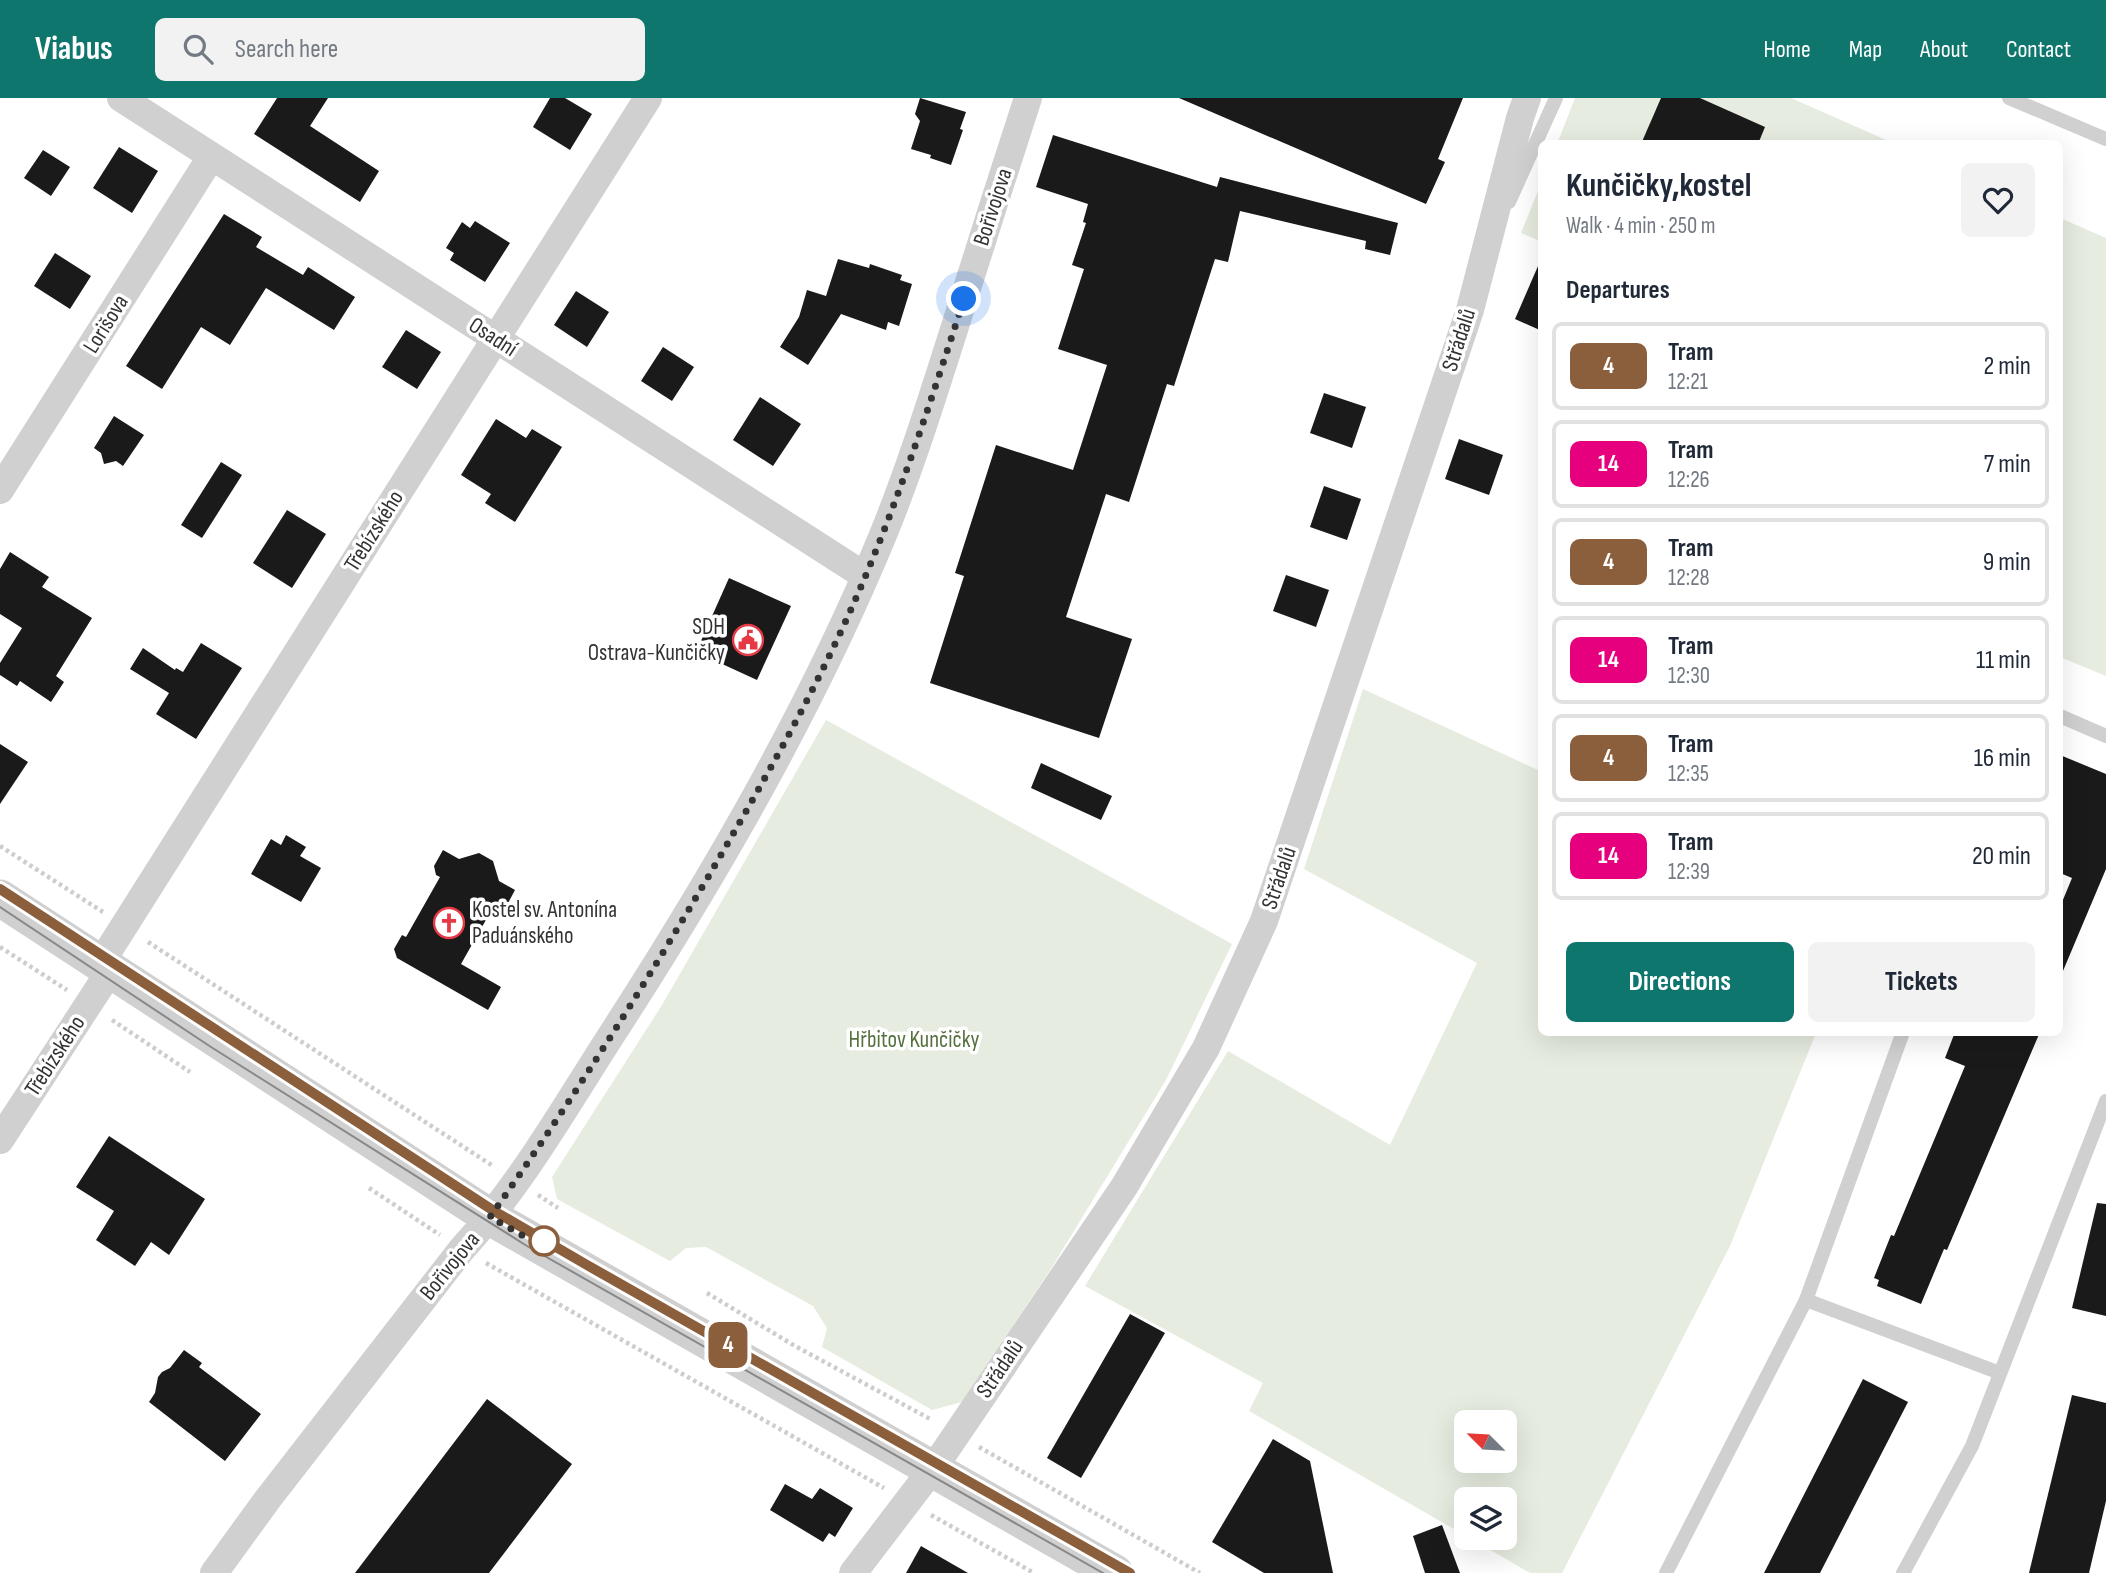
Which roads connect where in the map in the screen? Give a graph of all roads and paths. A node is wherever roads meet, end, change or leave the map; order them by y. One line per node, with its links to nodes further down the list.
1 (121, 98): 8 (street, Osadní)
2 (648, 98): 10 (street, Třebízského)
3 (1027, 98): 12 (street, Bořivojova)
4 (1527, 98): 9 (street, Střádalů)
5 (1556, 98): 9 (lane)
6 (2009, 98): 7 (lane)
7 (2106, 139)
8 (212, 156): 10 (street, Osadní); 11 (street, Lorišova)
9 (1483, 260): 29 (street, Střádalů)
10 (495, 339): 12 (street, Osadní); 17 (street, Třebízského)
11 (0, 491)
12 (865, 576): 22 (street, Bořivojova)
13 (2063, 717): 14 (lane)
14 (2106, 736)
15 (0, 846): 17 (path)
16 (0, 898): 18 (street)
17 (123, 926): 18 (street, Třebízského); 22 (path)
18 (105, 967): 21 (street, Třebízského); 25 (street)
19 (1902, 1036): 27 (lane)
20 (2106, 1101): 28 (lane)
21 (0, 1140)
22 (516, 1181): 24 (path); 25 (street, Bořivojova)
23 (369, 1188): 26 (path)
24 (558, 1208)
25 (490, 1217): 26 (street, Bořivojova); 29 (street)
26 (462, 1249): 30 (path); 31 (street, Bořivojova)
27 (1806, 1300): 28 (lane); 35 (lane)
28 (2000, 1373): 36 (lane)
29 (933, 1468): 30 (street, Střádalů); 34 (street)
30 (908, 1502): 32 (street, Střádalů); 33 (path)
31 (214, 1573)
32 (853, 1573)
33 (1034, 1573)
34 (1115, 1573)
35 (1666, 1573)
36 (1903, 1573)

